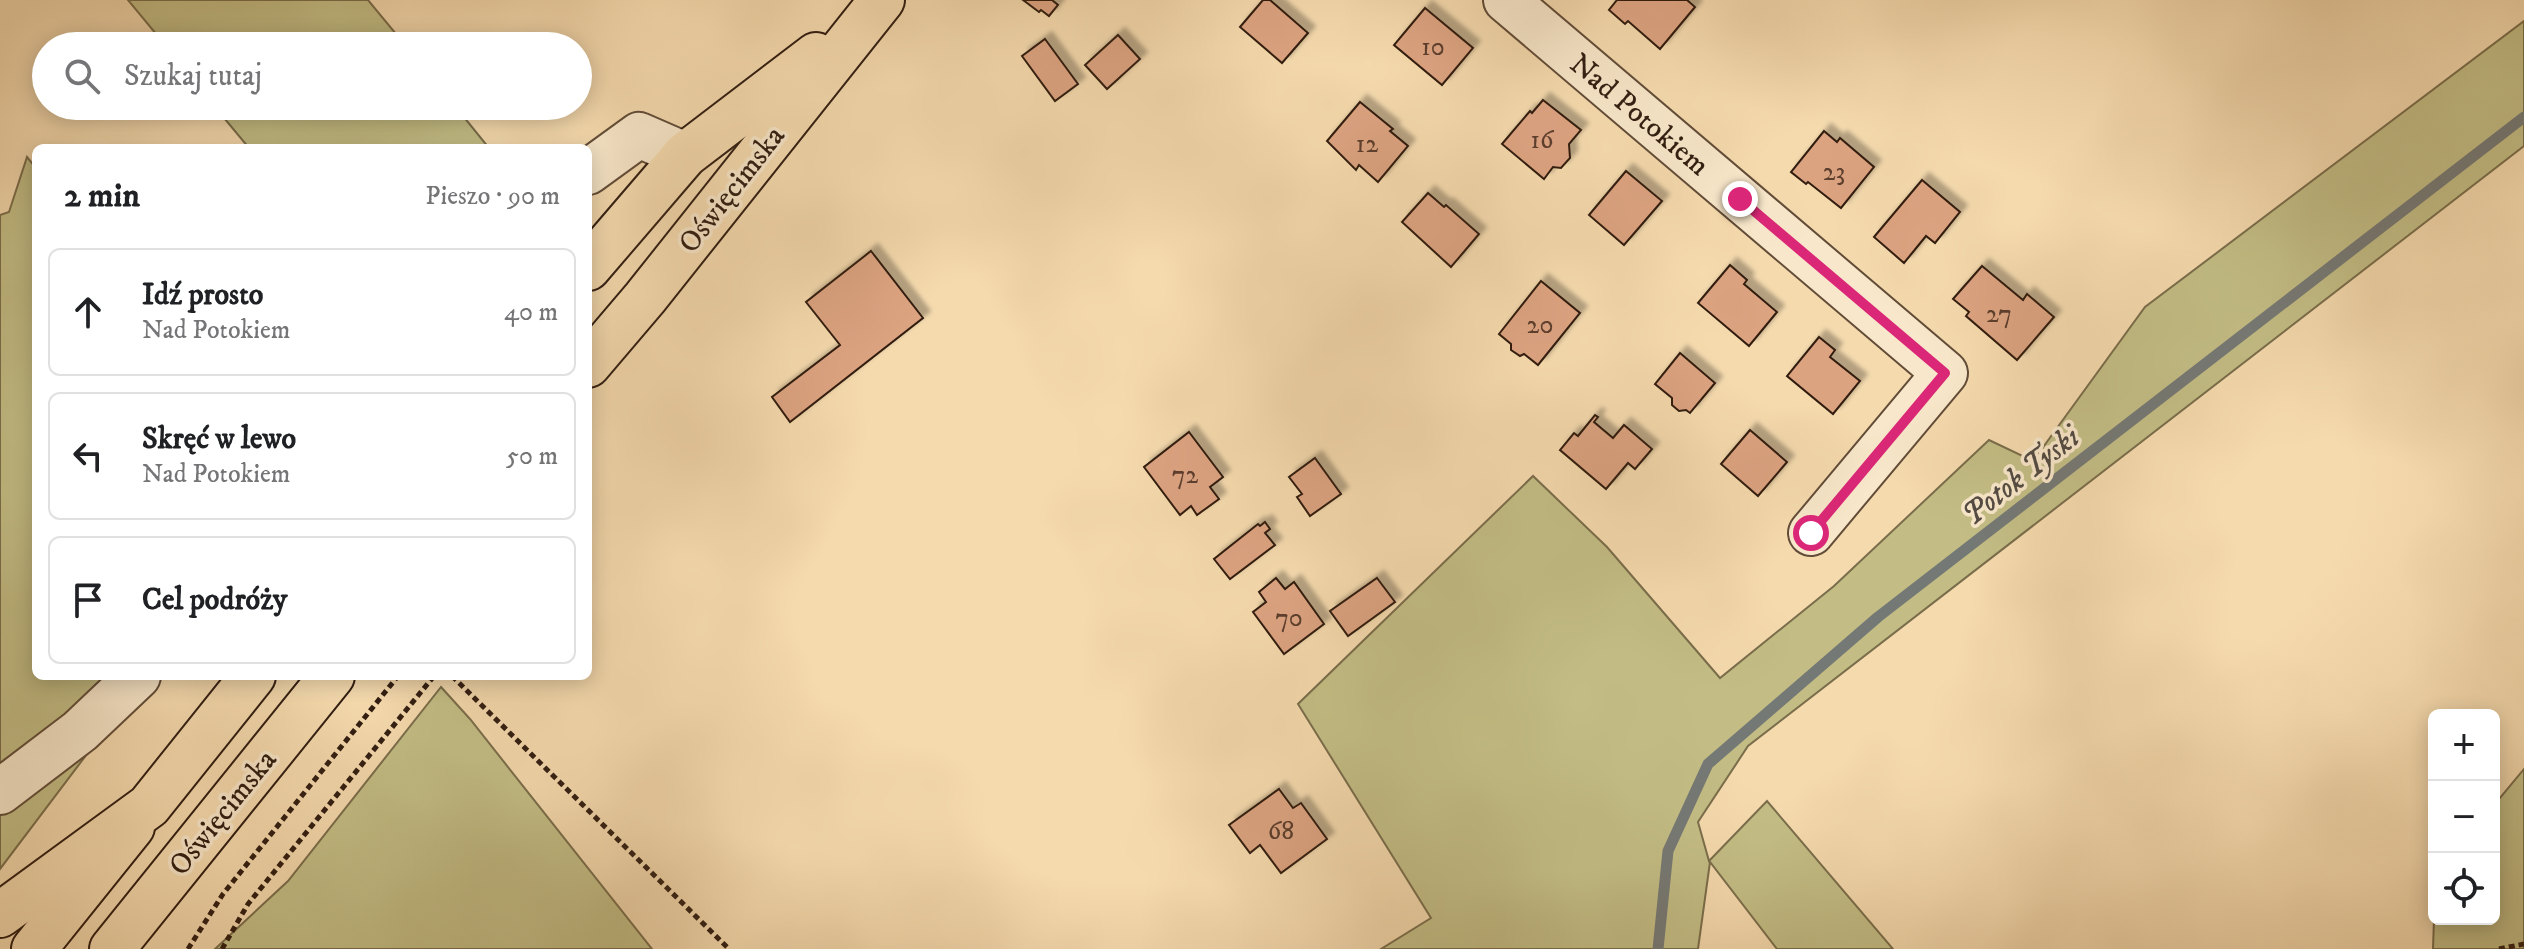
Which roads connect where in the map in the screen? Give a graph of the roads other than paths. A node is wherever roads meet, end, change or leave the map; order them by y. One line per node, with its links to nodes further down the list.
1 (1506, 0): 7 (street, Nad Potokiem)
2 (877, 6): 3 (main road, Oświęcimska); 6 (main road, Oświęcimska)
3 (685, 155): 4 (street); 5 (main road, Oświęcimska)
4 (592, 169)
5 (592, 263)
6 (592, 360)
7 (1811, 533)
8 (134, 680): 11 (street)
9 (250, 680): 12 (main road, Oświęcimska)
10 (329, 680): 13 (main road, Oświęcimska)
11 (0, 792)
12 (149, 806): 14 (main road); 15 (main road, Oświęcimska)
13 (190, 851): 16 (main road, Oświęcimska); 17 (main road)
14 (0, 915)
15 (34, 949)
16 (112, 949)
17 (144, 949)

